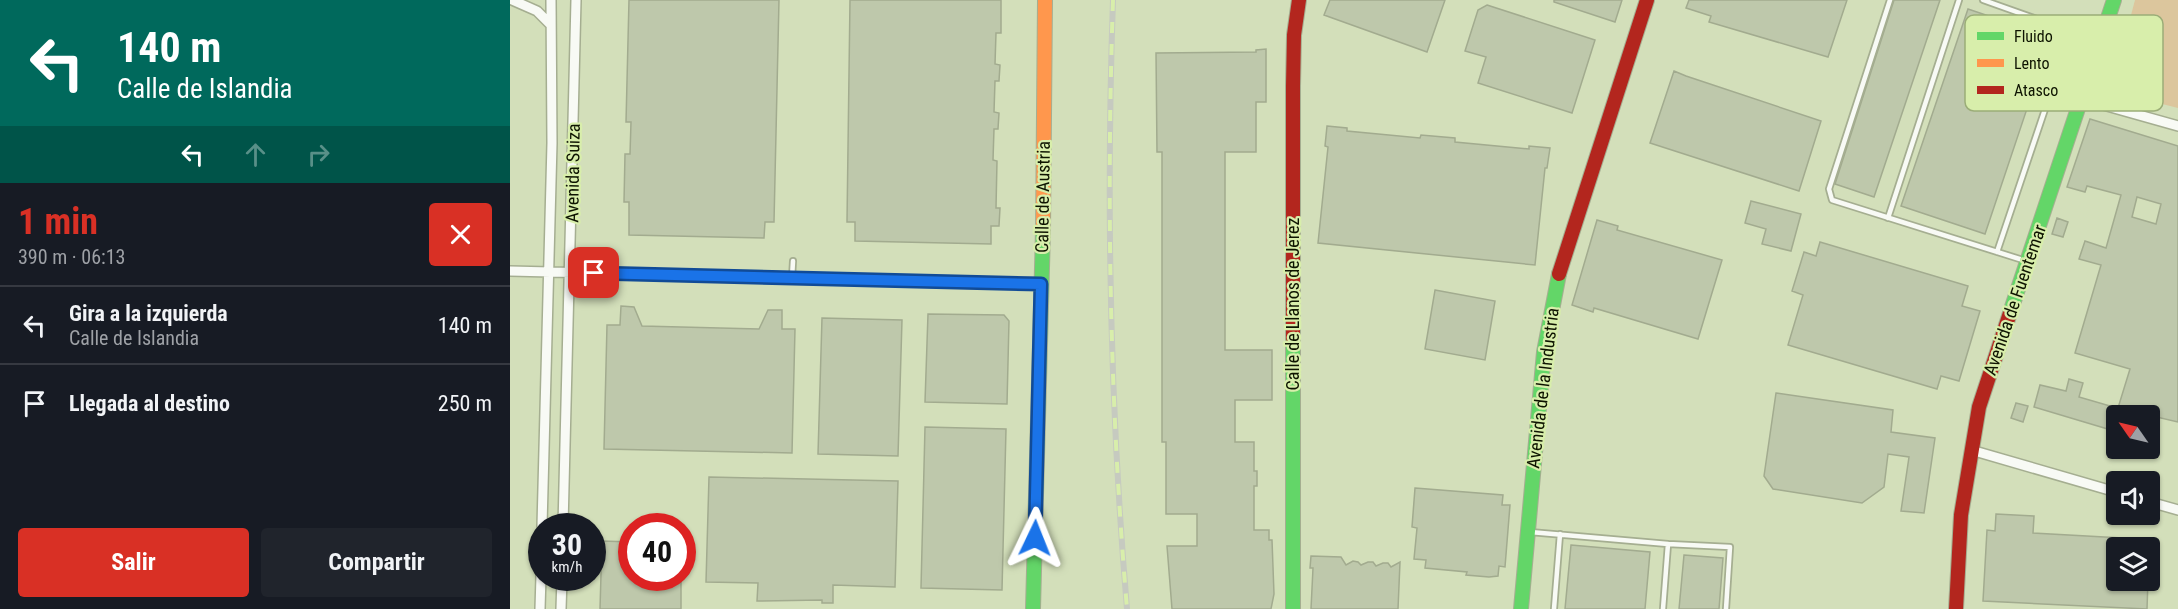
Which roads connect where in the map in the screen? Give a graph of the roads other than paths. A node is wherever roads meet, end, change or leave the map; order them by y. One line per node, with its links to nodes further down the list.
1 (512, 0): 13 (street)
2 (551, 0): 13 (street, Avenida Suiza)
3 (576, 0): 24 (street, Avenida Suiza)
4 (1045, 0): 26 (street, Calle de Austria)
5 (1299, 0): 41 (street, Calle de Llanos de Jerez)
6 (1647, 0): 33 (street, Avenida de la Industria)
7 (1890, 0): 18 (lane)
8 (1959, 0): 18 (lane)
9 (1983, 0): 11 (lane)
10 (2114, 0): 12 (street, Avenida de Fuentemar)
11 (2025, 15)
12 (2109, 15)
13 (551, 26): 23 (street, Avenida Suiza)
14 (2044, 111): 19 (lane)
15 (2078, 111): 21 (street, Avenida de Fuentemar)
16 (2125, 111): 17 (street)
17 (2178, 126)
18 (1888, 218): 19 (lane)
19 (1997, 252): 21 (lane)
20 (794, 261): 25 (lane)
21 (2028, 262): 27 (street, Avenida de Fuentemar)
22 (510, 272): 23 (street)
23 (549, 272): 24 (street); 31 (street, Avenida Suiza)
24 (571, 273): 25 (street); 32 (street, Avenida Suiza)
25 (792, 278): 26 (street)
26 (1041, 284): 40 (street, Calle de Austria)
27 (1971, 450): 28 (street); 46 (street, Avenida de Fuentemar)
28 (2106, 489)
29 (2160, 505): 30 (street)
30 (2178, 510)
31 (542, 513)
32 (563, 513)
33 (1527, 532): 34 (lane); 42 (street, Avenida de la Industria)
34 (1560, 534): 35 (lane); 43 (lane)
35 (1668, 544): 44 (lane); 45 (lane)
36 (541, 591): 38 (street)
37 (562, 591): 39 (street)
38 (540, 609)
39 (561, 609)
40 (1033, 609)
41 (1293, 609)
42 (1521, 609)
43 (1554, 609)
44 (1663, 609)
45 (1726, 609)
46 (1956, 609)

